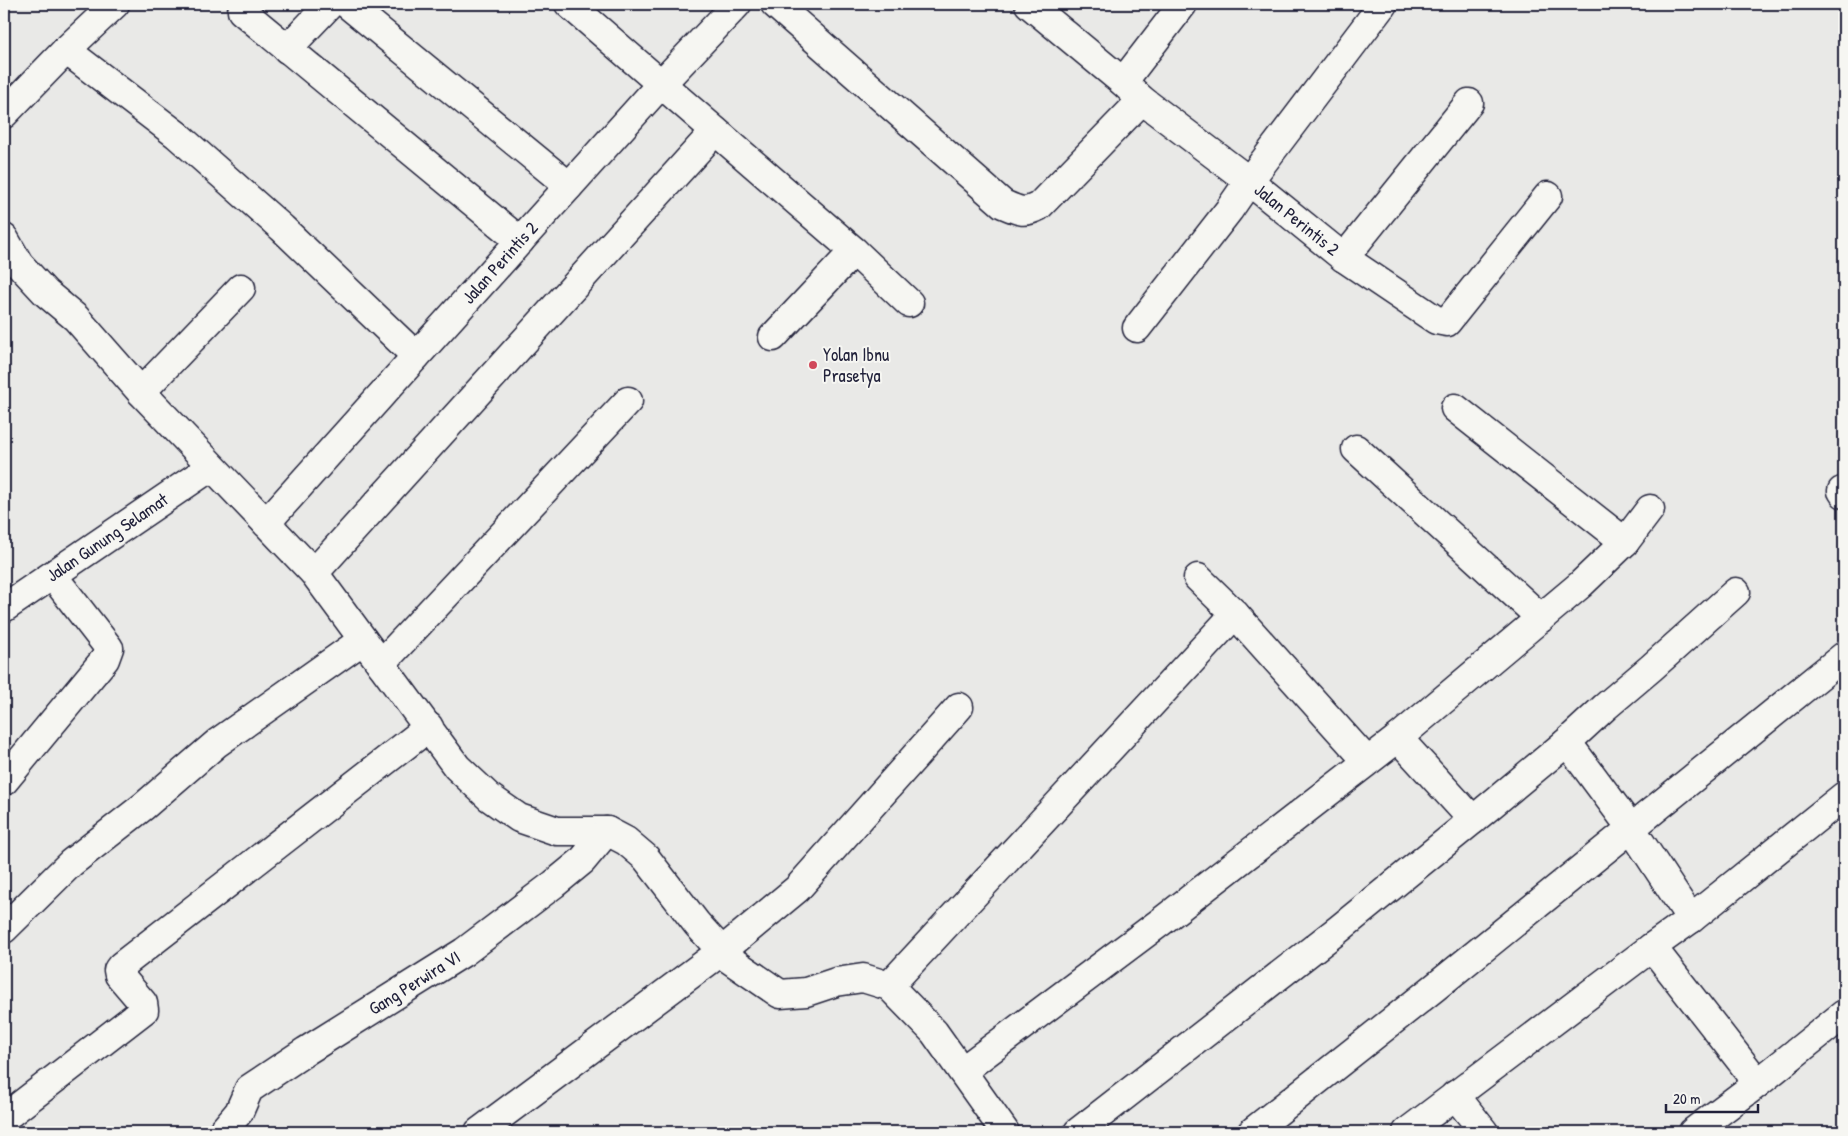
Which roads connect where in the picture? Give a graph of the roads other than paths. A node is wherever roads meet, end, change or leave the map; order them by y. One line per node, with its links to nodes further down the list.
1 (115, 4): 12 (street)
2 (330, 4): 11 (street)
3 (347, 4): 19 (street)
4 (569, 4): 13 (street)
5 (737, 4): 13 (street, Jalan Perintis 2)
6 (775, 4): 14 (street)
7 (1029, 4): 14 (street, Jalan Perintis 2)
8 (1183, 4): 14 (street)
9 (1383, 4): 18 (street)
10 (242, 12): 11 (street)
11 (287, 49): 22 (street)
12 (66, 50): 16 (street); 29 (street)
13 (661, 84): 17 (street); 19 (street, Jalan Perintis 2)
14 (1132, 91): 18 (street, Jalan Perintis 2)
15 (1469, 103): 24 (street)
16 (4, 114)
17 (715, 131): 23 (street); 38 (street)
18 (1249, 181): 24 (street, Jalan Perintis 2); 27 (street)
19 (569, 186): 22 (street, Jalan Perintis 2)
20 (1548, 196): 24 (street, Jalan Perintis 2)
21 (4, 238): 30 (street)
22 (520, 241): 29 (street, Jalan Perintis 2)
23 (854, 251): 26 (street); 28 (street)
24 (1344, 258)
25 (241, 288): 30 (street)
26 (909, 303)
27 (1137, 328)
28 (773, 337)
29 (416, 356): 36 (street, Jalan Perintis 2)
30 (141, 392): 34 (street)
31 (628, 401): 47 (street)
32 (1455, 408): 37 (street)
33 (1356, 449): 44 (street)
34 (211, 467): 36 (street); 39 (street, Jalan Gunung Selamat)
35 (1650, 509): 37 (street)
36 (266, 523): 38 (street)
37 (1625, 542): 44 (street)
38 (314, 573): 45 (street)
39 (53, 576): 42 (street, Jalan Gunung Selamat); 53 (street)
40 (1198, 578): 43 (street)
41 (1736, 592): 51 (street)
42 (4, 608)
43 (1235, 614): 52 (street); 62 (street)
44 (1541, 618): 50 (street)
45 (364, 640): 47 (street); 59 (street)
46 (1844, 656): 56 (street)
47 (381, 664): 49 (street)
48 (958, 707): 61 (street)
49 (429, 727): 57 (street); 67 (street)
50 (1398, 738): 52 (street); 55 (street)
51 (1567, 742): 55 (street); 56 (street)
52 (1367, 761): 64 (street)
53 (4, 781)
54 (1844, 796): 58 (street)
55 (1473, 820): 72 (street)
56 (1631, 828): 58 (street); 73 (street)
57 (608, 831): 61 (street); 69 (street, Gang Perwira VI)
58 (1691, 919): 60 (street)
59 (4, 929)
60 (1652, 947): 65 (street); 66 (street)
61 (722, 951): 62 (street); 70 (street)
62 (889, 986): 64 (street)
63 (1844, 1014): 65 (street)
64 (962, 1071): 71 (street)
65 (1758, 1083): 68 (street)
66 (1455, 1096): 74 (street); 75 (street)
67 (4, 1118)
68 (1704, 1129)
69 (222, 1132)
70 (479, 1132)
71 (1005, 1132)
72 (1078, 1132)
73 (1252, 1132)
74 (1408, 1132)
75 (1484, 1132)

